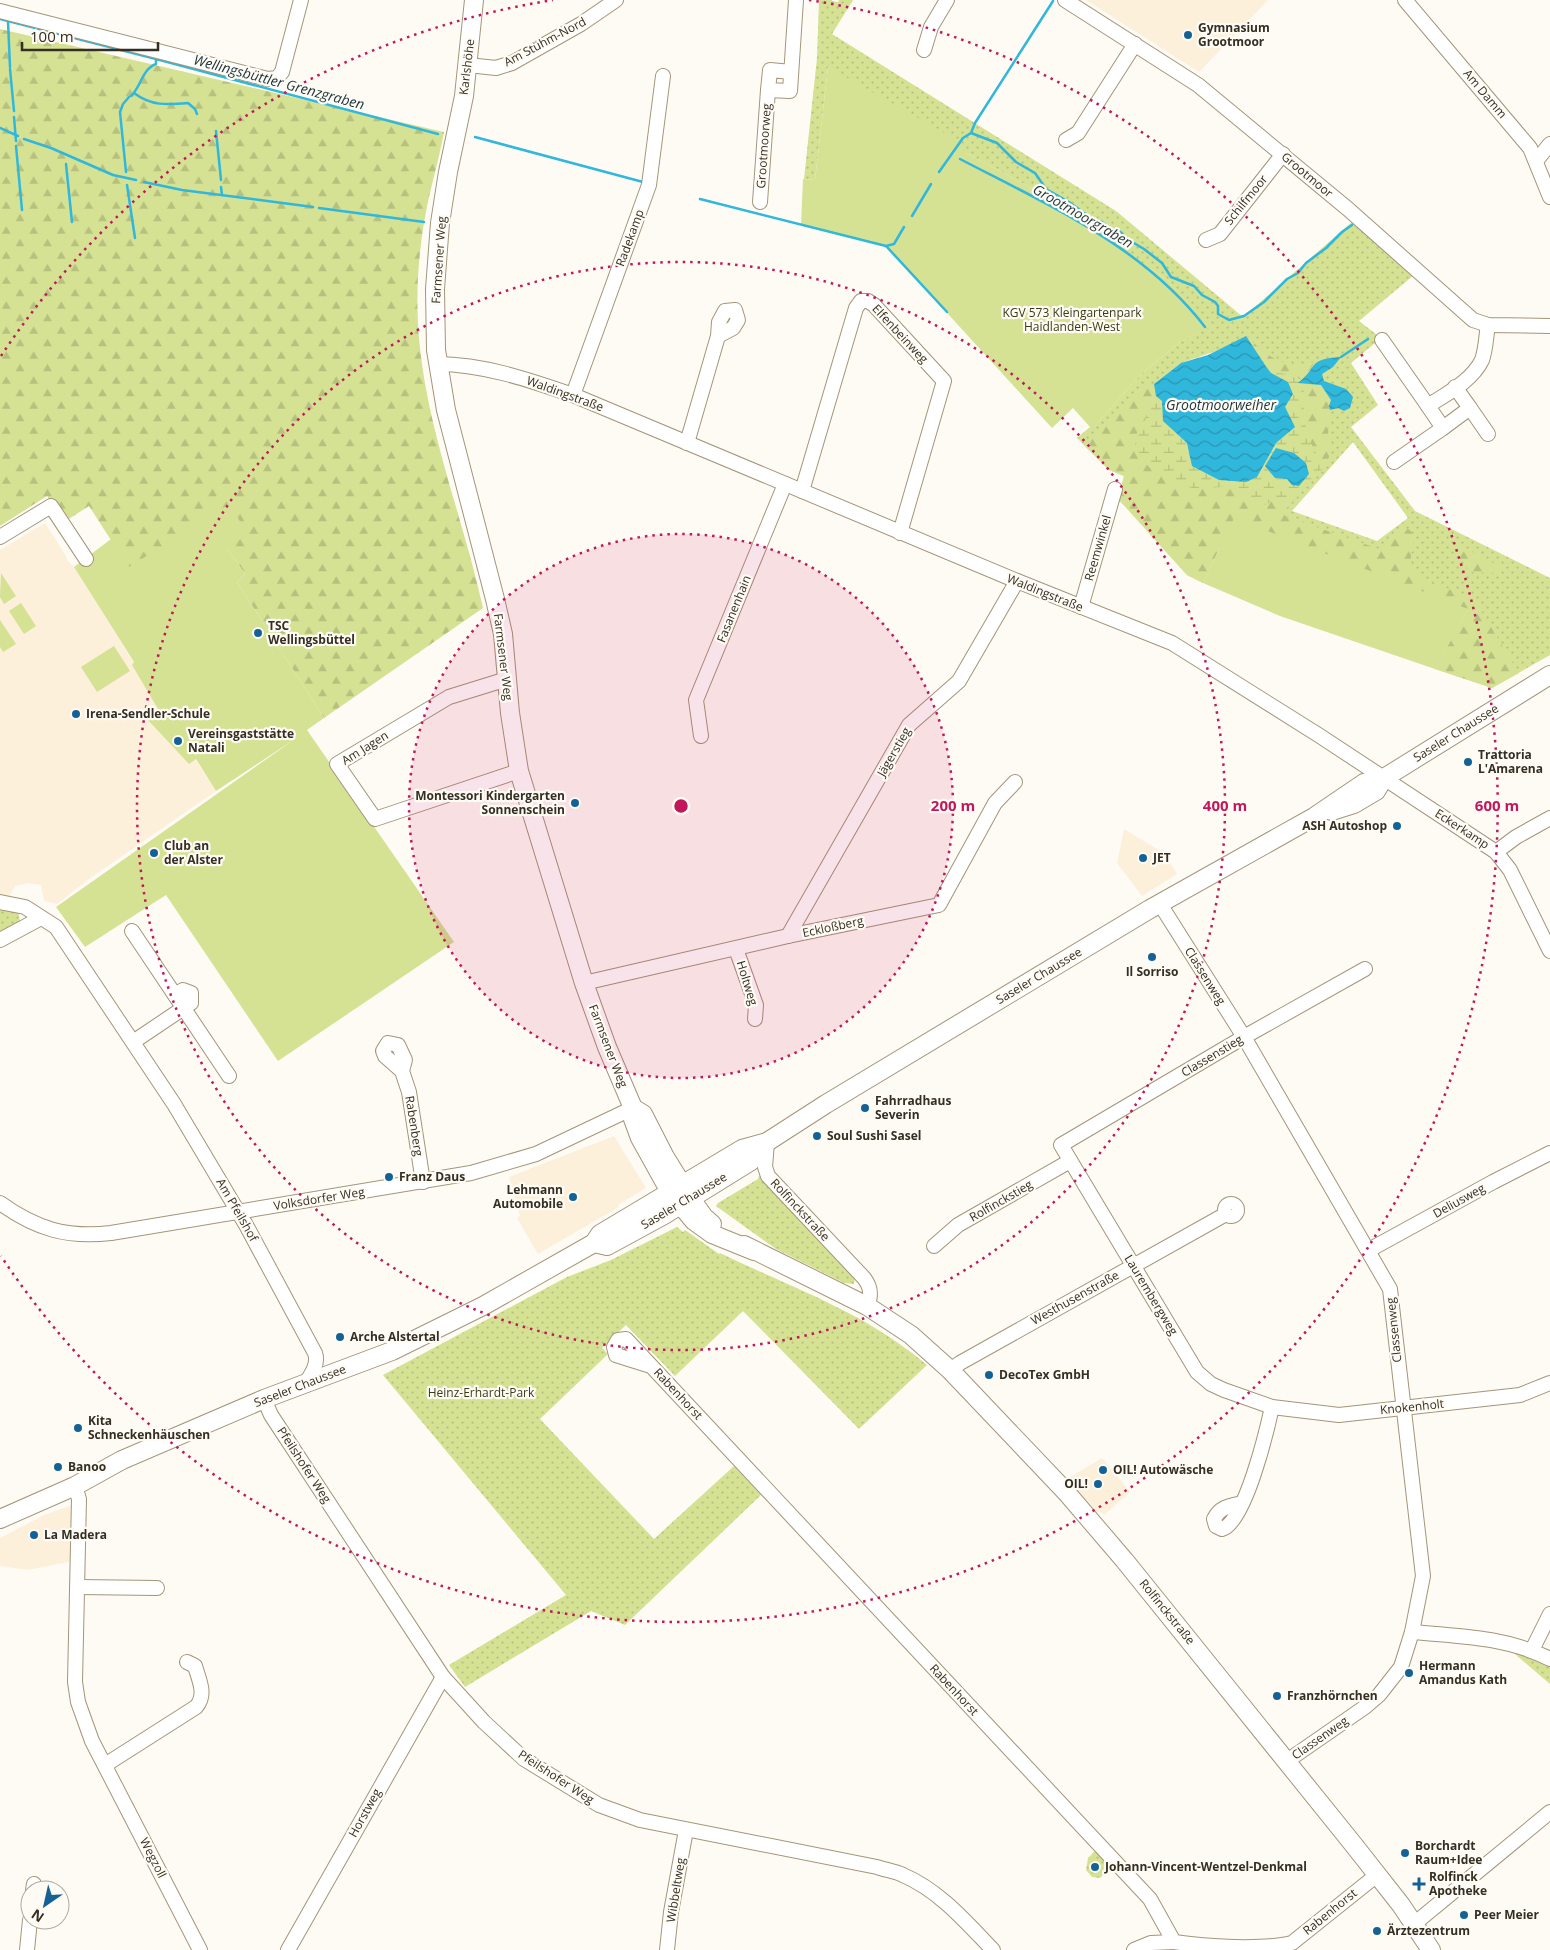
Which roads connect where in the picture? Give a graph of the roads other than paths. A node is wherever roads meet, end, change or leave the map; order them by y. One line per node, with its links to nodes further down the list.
1 (301, 0): 8 (street)
2 (474, 0): 11 (main road, Karlshöhe)
3 (616, 0): 11 (street, Am Stühm-Nord)
4 (796, 0): 12 (street, Grootmoorweg)
5 (948, 0): 10 (street)
6 (1065, 0): 9 (street, Grootmoor)
7 (1404, 0): 19 (street, Am Damm)
8 (0, 11)
9 (1135, 44): 16 (street); 18 (street, Grootmoor)
10 (924, 50)
11 (468, 65): 15 (main road, Karlshöhe)
12 (791, 72): 14 (street, Grootmoorweg); 14 (street, Grootmoorweg)
13 (663, 76): 29 (street, Radekamp)
14 (768, 90): 21 (street, Grootmoorweg)
15 (456, 134): 27 (main road, Farmsener Weg)
16 (1066, 140)
17 (1550, 144): 19 (street)
18 (1283, 154): 22 (street, Schilfmoor); 23 (street, Grootmoor)
19 (1536, 161): 20 (street, Am Damm)
20 (1550, 197)
21 (760, 202)
22 (1206, 240)
23 (1488, 325): 24 (street, Grootmoor); 28 (street)
24 (1550, 326)
25 (718, 336): 34 (street)
26 (1382, 340): 30 (street)
27 (437, 364): 29 (street, Waldingstraße); 45 (main road, Farmsener Weg)
28 (1455, 387): 30 (street); 31 (street)
29 (573, 395): 34 (street, Waldingstraße)
30 (1428, 406): 32 (street)
31 (1470, 408): 32 (street); 33 (street)
32 (1443, 428): 35 (street)
33 (1488, 434)
34 (687, 443): 36 (street, Waldingstraße)
35 (1394, 462)
36 (785, 484): 38 (street, Waldingstraße); 46 (street, Fasanenhain)
37 (1115, 489): 43 (street, Reemwinkel)
38 (802, 492): 39 (street, Waldingstraße); 39 (street, Elfenbeinweg)
39 (900, 533): 42 (street, Waldingstraße)
40 (0, 537): 41 (street)
41 (86, 559)
42 (1016, 582): 43 (street, Waldingstraße); 56 (street, Jägerstieg)
43 (1081, 607): 48 (street, Waldingstraße)
44 (1550, 675): 48 (main road, Saseler Chaussee)
45 (507, 679): 47 (main road, Farmsener Weg); 47 (street, Am Jagen)
46 (701, 736)
47 (518, 771): 61 (main road, Farmsener Weg)
48 (1384, 778): 51 (street, Eckerkamp); 53 (main road, Saseler Chaussee)
49 (1015, 782): 56 (street, Eckloßberg)
50 (1550, 818): 51 (street)
51 (1496, 852): 59 (street, Eckerkamp)
52 (0, 902): 54 (street, Am Pfeilshof)
53 (1160, 904): 64 (street, Classenweg); 69 (main road, Saseler Chaussee)
54 (41, 918): 57 (street); 65 (street, Am Pfeilshof)
55 (132, 931): 62 (street)
56 (788, 936): 58 (street, Eckloßberg)
57 (0, 940)
58 (736, 949): 61 (street, Eckloßberg); 63 (street, Holtweg)
59 (1550, 951)
60 (1364, 969): 64 (street, Classenstieg)
61 (584, 983): 68 (main road, Farmsener Weg)
62 (184, 1008): 65 (street); 67 (street)
63 (755, 1019)
64 (1244, 1037): 70 (street, Classenstieg); 79 (street, Classenweg)
65 (133, 1042): 76 (street, Am Pfeilshof)
66 (402, 1071): 73 (street, Rabenberg)
67 (229, 1076)
68 (633, 1108): 73 (street, Volksdorfer Weg); 74 (main road, Farmsener Weg)
69 (767, 1142): 74 (main road, Saseler Chaussee); 81 (street, Rolfinckstraße)
70 (1061, 1145): 72 (street, Laurembergweg)
71 (1550, 1154): 79 (street, Deliusweg)
72 (1070, 1161): 78 (street, Rolfinckstieg); 80 (street, Laurembergweg)
73 (423, 1182): 76 (street, Volksdorfer Weg)
74 (681, 1195): 82 (main road, Rolfinckstraße); 87 (main road, Saseler Chaussee)
75 (0, 1203): 76 (street, Volksdorfer Weg)
76 (239, 1212): 87 (street, Am Pfeilshof)
77 (1226, 1214): 80 (street, Westhusenstraße)
78 (934, 1246)
79 (1369, 1250): 90 (street, Classenweg)
80 (1133, 1266): 85 (street, Westhusenstraße); 89 (street, Laurembergweg)
81 (856, 1269): 82 (street); 83 (street, Rolfinckstraße)
82 (852, 1297): 83 (main road, Rolfinckstraße)
83 (867, 1306): 85 (main road, Rolfinckstraße)
84 (651, 1366): 109 (street, Rabenhorst)
85 (950, 1370): 102 (main road, Rolfinckstraße)
86 (1550, 1383): 90 (street, Knokenholt)
87 (305, 1384): 88 (main road, Saseler Chaussee)
88 (264, 1399): 91 (main road, Saseler Chaussee); 101 (street, Pfeilshofer Weg)
89 (1272, 1407): 90 (street, Knokenholt); 92 (street)
90 (1403, 1409): 97 (street, Classenweg)
91 (75, 1486): 93 (main road, Saseler Chaussee); 94 (street, Wegzoll)
92 (1242, 1503)
93 (0, 1518)
94 (78, 1587): 95 (street); 103 (street, Wegzoll)
95 (157, 1588)
96 (1550, 1614): 98 (street)
97 (1412, 1632): 98 (street); 102 (street, Classenweg)
98 (1532, 1650): 99 (street)
99 (1550, 1659)
100 (187, 1662): 103 (street)
101 (443, 1677): 105 (street, Pfeilshofer Weg); 113 (street, Horstweg)
102 (1287, 1761): 106 (main road, Rolfinckstraße)
103 (105, 1765): 112 (street, Wegzoll)
104 (1550, 1812): 107 (street)
105 (686, 1830): 114 (street, Wibbeltweg); 115 (street, Pfeilshofer Weg)
106 (1377, 1875): 107 (main road, Rolfinckstraße); 110 (street, Rabenhorst)
107 (1414, 1924): 117 (main road, Rolfinckstraße)
108 (29, 1930): 111 (street)
109 (1174, 1942): 110 (street, Rabenhorst); 116 (street)
110 (1282, 1949)
111 (27, 1950)
112 (200, 1950)
113 (288, 1950)
114 (668, 1950)
115 (993, 1950)
116 (1134, 1950)
117 (1431, 1950)

